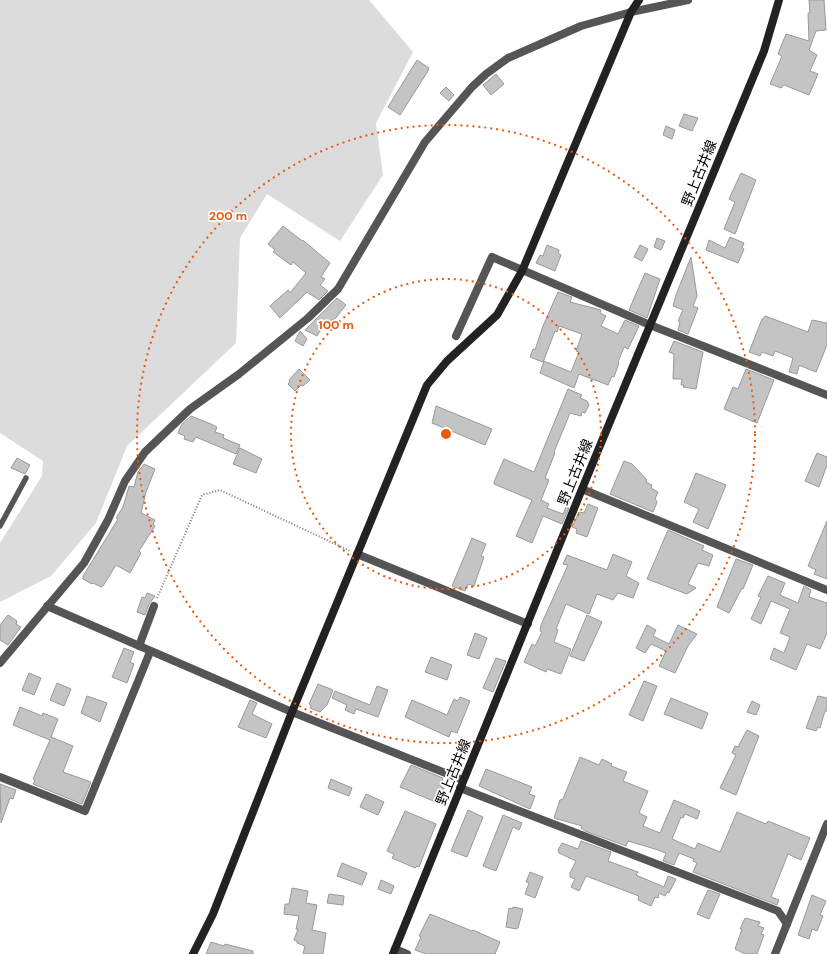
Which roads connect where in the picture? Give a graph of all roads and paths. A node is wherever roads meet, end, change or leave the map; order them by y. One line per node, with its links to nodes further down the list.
1 (639, 0): 4 (street)
2 (688, 0): 4 (street)
3 (779, 0): 6 (street, 野上古井線)
4 (631, 12): 5 (street); 14 (street)
5 (522, 271): 6 (street); 7 (street); 12 (street)
6 (650, 325): 8 (street); 10 (street, 野上古井線)
7 (456, 336)
8 (827, 395)
9 (26, 478): 11 (lane)
10 (582, 489): 13 (street); 16 (street, 野上古井線)
11 (0, 526)
12 (357, 554): 15 (path); 16 (street); 20 (street)
13 (827, 590)
14 (47, 606): 17 (street); 19 (street)
15 (154, 606): 17 (street)
16 (528, 624): 22 (street, 野上古井線)
17 (139, 646): 18 (street)
18 (150, 652): 20 (street); 21 (street)
19 (0, 663)
20 (292, 712): 22 (street); 26 (street)
21 (0, 777)
22 (462, 784): 24 (street); 25 (street, 野上古井線)
23 (827, 824): 24 (street)
24 (787, 924): 28 (street)
25 (394, 952): 27 (street)
26 (193, 954)
27 (407, 954)
28 (775, 954)

